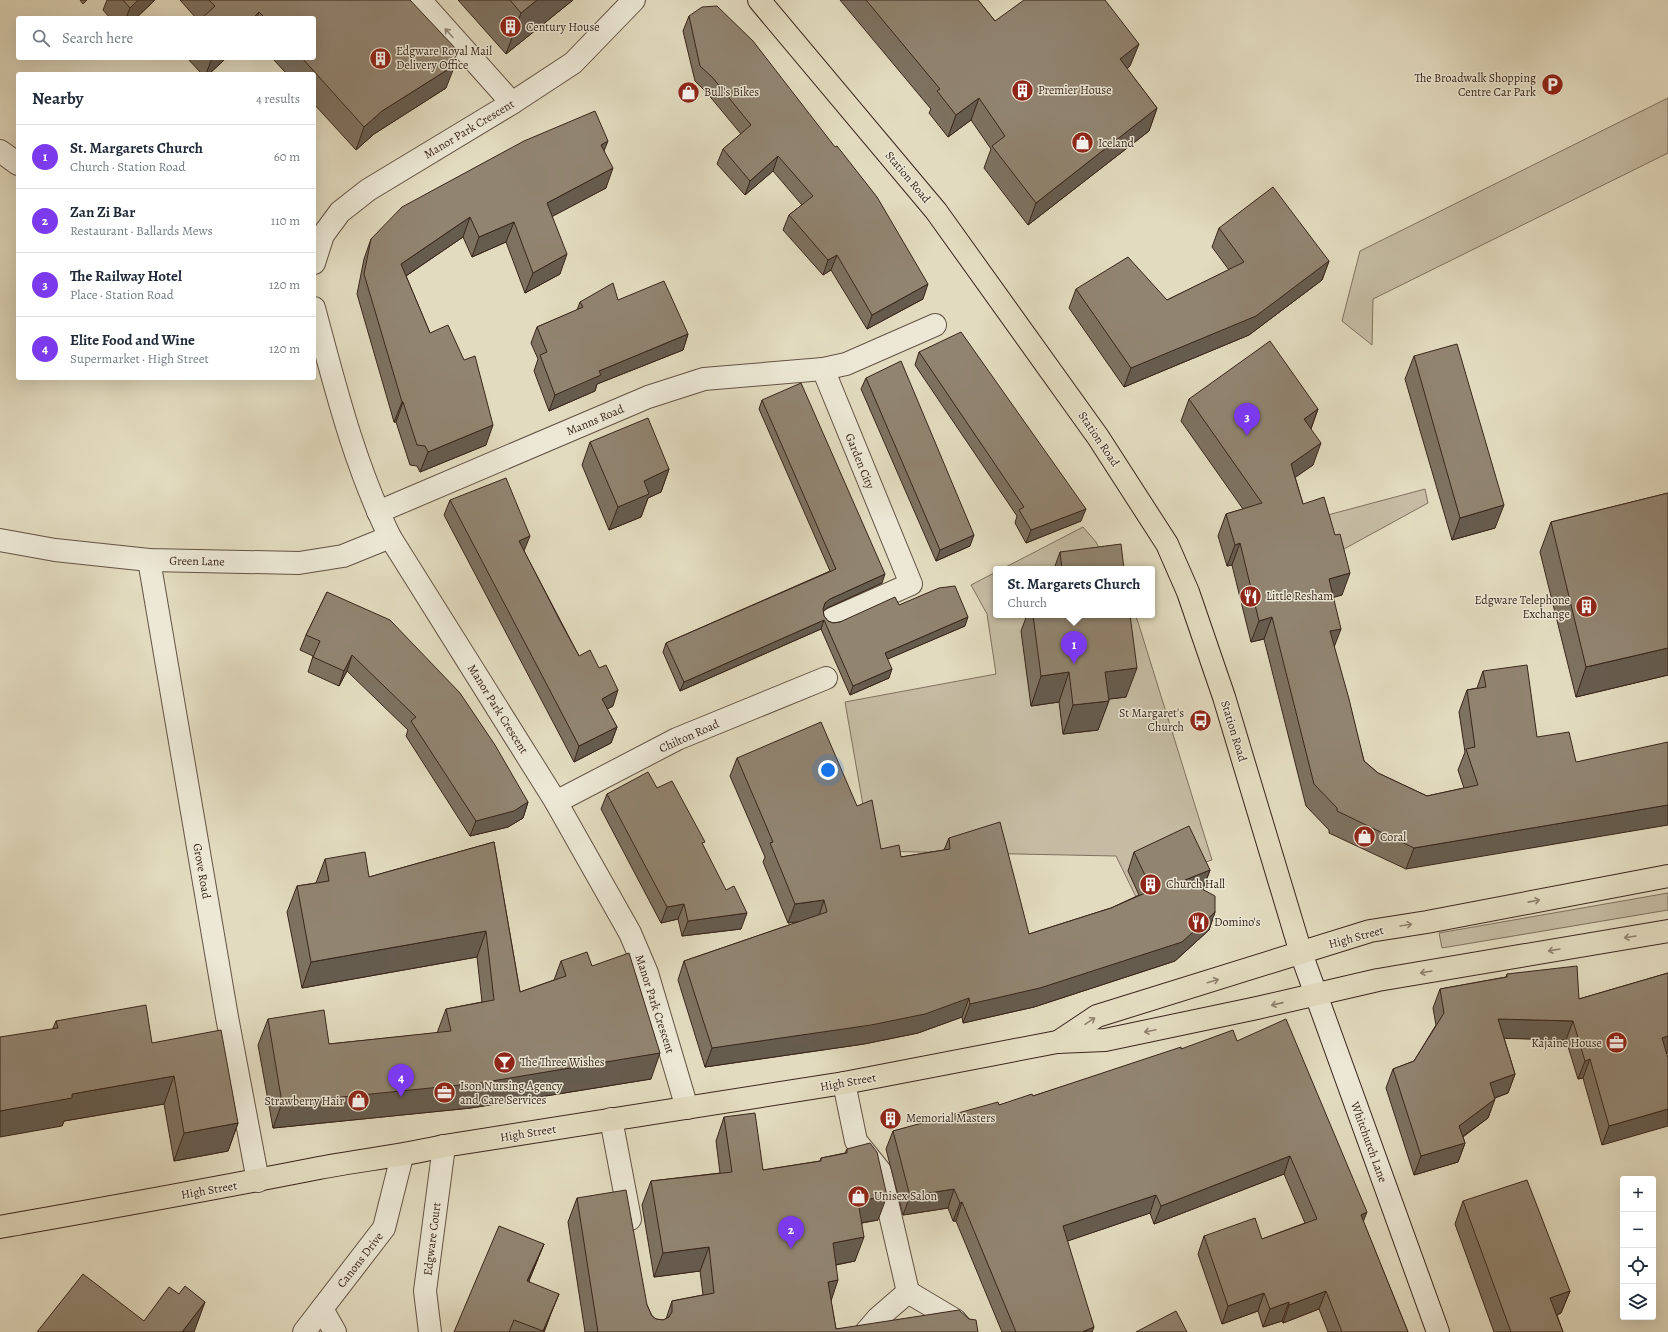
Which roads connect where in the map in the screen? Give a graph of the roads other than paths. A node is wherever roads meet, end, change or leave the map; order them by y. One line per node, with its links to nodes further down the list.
1 (420, 0): 4 (street, one-way to 1)
2 (634, 0): 4 (street, Manor Park Crescent)
3 (759, 0): 20 (main road, Station Road)
4 (512, 103): 7 (street, Manor Park Crescent)
5 (0, 151): 6 (street)
6 (16, 163)
7 (316, 257)
8 (316, 315): 11 (street, Manor Park Crescent)
9 (935, 325): 10 (street)
10 (823, 369): 11 (street, Manns Road); 15 (street, Garden City)
11 (378, 512): 12 (street, Manor Park Crescent)
12 (390, 538): 14 (street, Green Lane); 17 (street, Manor Park Crescent)
13 (0, 540): 14 (street, Green Lane)
14 (149, 560): 28 (street, Grove Road)
15 (832, 619)
16 (826, 678): 17 (street, Chilton Road)
17 (556, 802): 24 (street, Manor Park Crescent)
18 (1668, 876): 20 (main road, High Street, one-way to 18)
19 (1668, 931): 21 (main road, High Street, one-way to 21)
20 (1301, 952): 21 (street, Whitchurch Lane); 22 (main road, High Street, one-way to 20)
21 (1315, 994): 22 (main road, High Street, one-way to 22); 38 (street, Whitchurch Lane)
22 (1057, 1042): 23 (main road, High Street)
23 (844, 1083): 24 (main road, High Street); 31 (street)
24 (687, 1108): 25 (main road, High Street)
25 (611, 1120): 26 (main road, High Street); 30 (street)
26 (444, 1146): 27 (main road, High Street); 35 (street, Edgware Court)
27 (402, 1156): 28 (main road, High Street); 32 (street, Canons Drive)
28 (258, 1182): 29 (main road, High Street)
29 (0, 1226)
30 (634, 1238)
31 (908, 1292): 36 (street); 37 (street)
32 (322, 1309): 33 (street, Canons Drive); 34 (street)
33 (304, 1332)
34 (335, 1332)
35 (430, 1332)
36 (866, 1332)
37 (965, 1332)
38 (1438, 1332)

